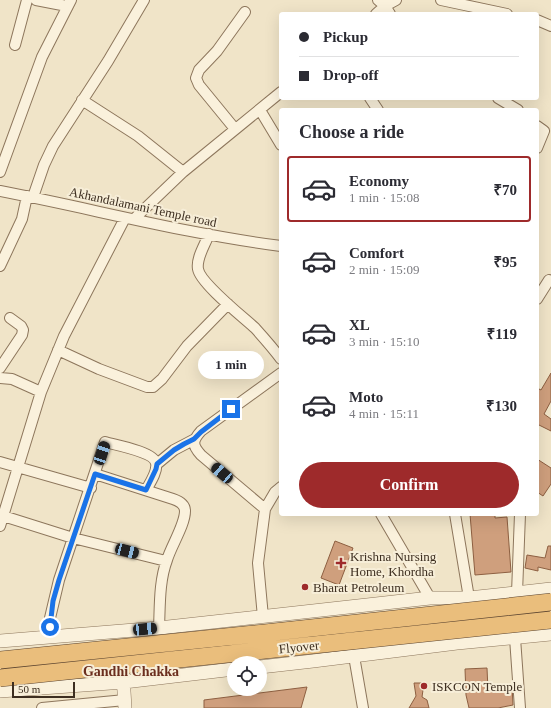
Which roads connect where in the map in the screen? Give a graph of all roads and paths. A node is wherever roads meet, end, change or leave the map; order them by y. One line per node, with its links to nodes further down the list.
1 (27, 0): 12 (street)
2 (36, 0): 6 (street)
3 (144, 0): 14 (street)
4 (396, 0): 7 (street)
5 (440, 0): 9 (street)
6 (69, 3): 22 (street)
7 (384, 7)
8 (245, 12): 18 (street)
9 (497, 12)
10 (539, 21): 11 (street)
11 (551, 26)
12 (15, 45)
13 (279, 94): 17 (street)
14 (82, 100): 23 (street); 25 (street)
15 (501, 100): 16 (street)
16 (515, 108)
17 (260, 110): 18 (street); 20 (street)
18 (235, 129): 23 (street)
19 (544, 130): 21 (street)
20 (279, 142)
21 (539, 143)
22 (0, 172)
23 (183, 172): 26 (street)
24 (0, 191): 25 (street, Akhandalamani Temple road)
25 (30, 197): 26 (street, Akhandalamani Temple road); 29 (street)
26 (129, 219): 27 (street, Akhandalamani Temple road); 34 (street)
27 (209, 234): 28 (street, Akhandalamani Temple road); 32 (street)
28 (279, 246)
29 (0, 266)
30 (549, 280): 31 (street)
31 (539, 296)
32 (228, 304): 34 (street); 35 (street)
33 (10, 318): 36 (street)
34 (58, 350): 39 (street)
35 (279, 357)
36 (0, 368)
37 (279, 374): 40 (street)
38 (0, 378): 39 (street)
39 (41, 392): 43 (street)
40 (194, 439): 42 (street); 48 (street)
41 (0, 462): 43 (street)
42 (157, 464): 44 (street); 47 (street)
43 (19, 467): 45 (street); 49 (street)
44 (95, 474): 45 (street); 47 (street)
45 (91, 488): 54 (street)
46 (279, 489): 48 (street)
47 (146, 490): 55 (street)
48 (265, 509): 61 (street)
49 (1, 516): 53 (street); 54 (street)
50 (382, 516): 58 (street)
51 (455, 516): 59 (street)
52 (520, 516): 57 (street)
53 (0, 526)
54 (74, 538): 55 (street); 66 (street)
55 (166, 561): 63 (street)
56 (551, 589): 57 (street)
57 (517, 593): 59 (street)
58 (430, 598): 59 (street); 61 (street)
59 (469, 598)
60 (551, 602): 70 (highway, Flyover, bridge)
61 (263, 617): 63 (street)
62 (551, 620): 73 (highway, Flyover, bridge)
63 (159, 628): 64 (street)
64 (118, 631): 66 (street); 74 (street)
65 (551, 634): 67 (street)
66 (50, 637): 68 (street)
67 (515, 638): 69 (street); 79 (street)
68 (0, 641)
69 (354, 656): 71 (street); 78 (street)
70 (0, 660)
71 (267, 666)
72 (227, 670): 74 (street)
73 (0, 678)
74 (124, 682): 75 (street); 76 (street)
75 (0, 691)
76 (125, 704): 77 (street)
77 (42, 708)
78 (363, 708)
79 (520, 708)

